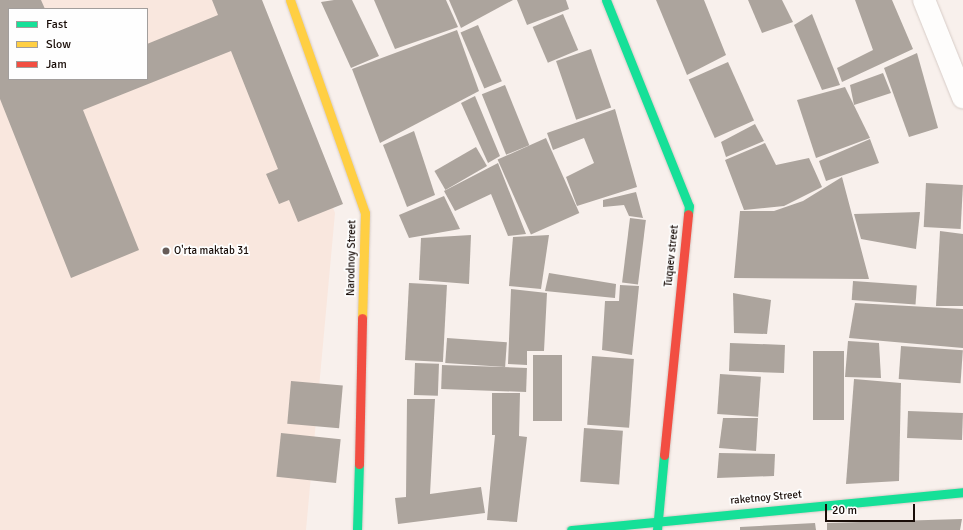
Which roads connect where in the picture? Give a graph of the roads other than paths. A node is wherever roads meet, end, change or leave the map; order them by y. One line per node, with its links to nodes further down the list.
1 (290, 0): 8 (street, Narodnoy Street)
2 (606, 0): 7 (street, Tuqaev street)
3 (924, 0): 4 (street)
4 (963, 97)
5 (963, 489): 6 (street)
6 (963, 492): 7 (street, raketnoy Street)
7 (658, 520): 9 (street, raketnoy Street); 10 (street, Tuqaev street)
8 (357, 530)
9 (571, 530)
10 (657, 530)

